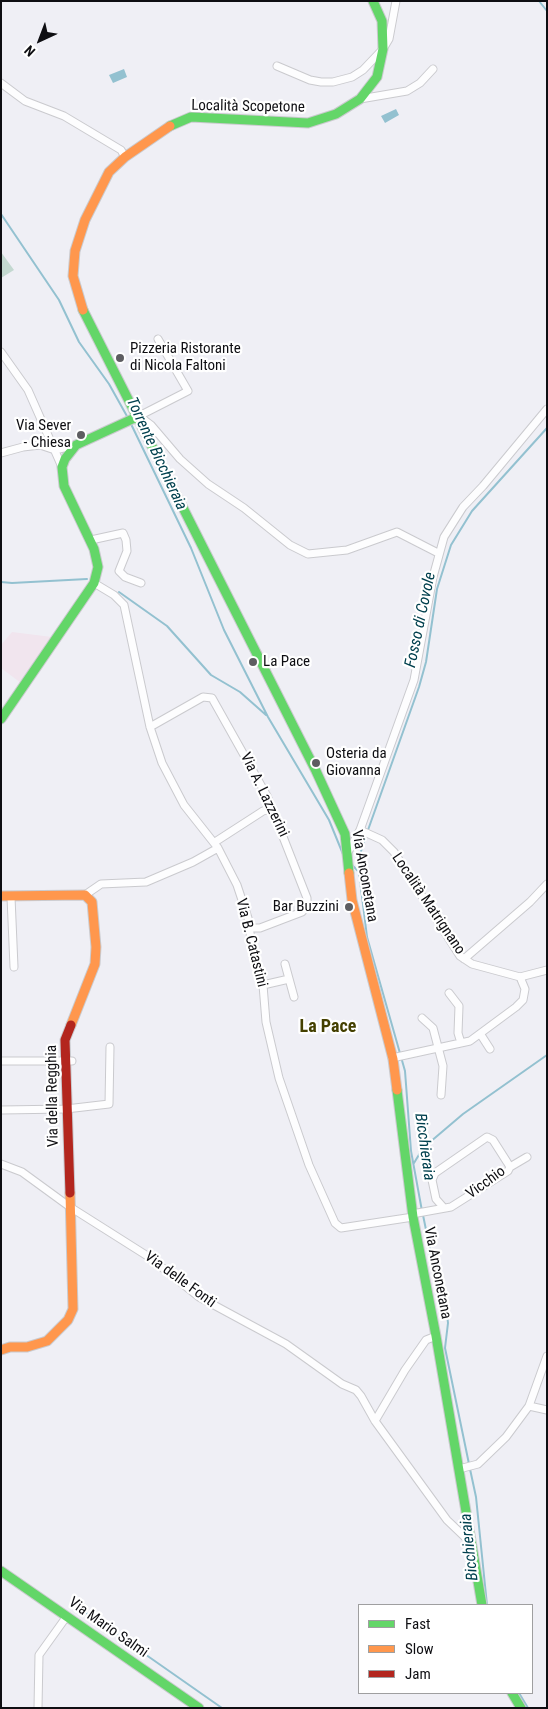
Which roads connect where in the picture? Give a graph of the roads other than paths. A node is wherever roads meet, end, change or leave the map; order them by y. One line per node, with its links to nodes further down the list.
1 (373, 1): 3 (main road, Località Scopetone)
2 (396, 1): 3 (street)
3 (383, 49): 4 (street); 7 (main road, Località Scopetone)
4 (277, 66)
5 (433, 69): 7 (street)
6 (1, 83): 8 (street)
7 (360, 98): 8 (main road, Località Scopetone)
8 (125, 157): 12 (main road, Via Anconetana)
9 (158, 340): 12 (street)
10 (1, 352): 14 (street)
11 (547, 409): 18 (street)
12 (132, 419): 13 (main road); 18 (street); 26 (main road, Via Anconetana)
13 (76, 445): 14 (street); 16 (main road)
14 (55, 450): 15 (street); 16 (street)
15 (1, 453)
16 (62, 467): 17 (main road)
17 (91, 540): 19 (main road); 20 (street)
18 (438, 553): 24 (street)
19 (94, 583): 21 (main road); 22 (street, Via B. Catastini)
20 (141, 583)
21 (1, 719)
22 (150, 727): 23 (street, Via A. Lazzerini); 25 (street, Via B. Catastini)
23 (271, 809): 25 (street); 31 (street, Via A. Lazzerini)
24 (362, 831): 26 (street); 32 (street, Località Matrignano)
25 (216, 845): 28 (street); 31 (street, Via B. Catastini)
26 (348, 852): 47 (main road, Via Anconetana)
27 (547, 884): 32 (street)
28 (85, 895): 30 (main road); 48 (main road, Via della Regghia)
29 (1, 896): 30 (main road)
30 (11, 897): 34 (street)
31 (250, 928): 38 (street, Via B. Catastini)
32 (464, 959): 36 (street, Località Matrignano)
33 (286, 964): 37 (street)
34 (14, 967)
35 (547, 970): 36 (street)
36 (520, 977): 42 (street)
37 (289, 978): 38 (street); 40 (street)
38 (263, 985): 58 (street, Via B. Catastini)
39 (449, 993): 43 (street)
40 (294, 997)
41 (422, 1018): 45 (street)
42 (481, 1035): 43 (street); 46 (street)
43 (461, 1043): 45 (street)
44 (110, 1047): 51 (street)
45 (438, 1048): 47 (street); 50 (street)
46 (490, 1049)
47 (392, 1058): 58 (main road, Via Anconetana)
48 (68, 1060): 49 (street); 51 (main road, Via della Regghia)
49 (1, 1062)
50 (441, 1095)
51 (66, 1109): 52 (street); 56 (main road, Via della Regghia)
52 (1, 1110)
53 (527, 1157): 55 (street)
54 (1, 1164): 56 (street, Via delle Fonti)
55 (510, 1167): 57 (street, Vicchio); 57 (street, Vicchio)
56 (70, 1207): 60 (main road, Via della Regghia); 64 (street, Via delle Fonti)
57 (444, 1208): 58 (street, Vicchio)
58 (414, 1215): 59 (main road, Via Anconetana)
59 (436, 1336): 64 (street); 65 (main road, Via Anconetana)
60 (4, 1346)
61 (547, 1356): 62 (street)
62 (528, 1406): 63 (street); 65 (street)
63 (547, 1410)
64 (375, 1421): 66 (street, Via delle Fonti)
65 (462, 1469): 66 (main road, Via Anconetana)
66 (470, 1542): 68 (main road, Via Anconetana)
67 (1, 1571): 69 (main road, Via Mario Salmi)
68 (482, 1604)
69 (67, 1616): 71 (street); 72 (main road, Via Mario Salmi)
70 (513, 1694): 73 (main road)
71 (38, 1708)
72 (199, 1708)
73 (521, 1708)

